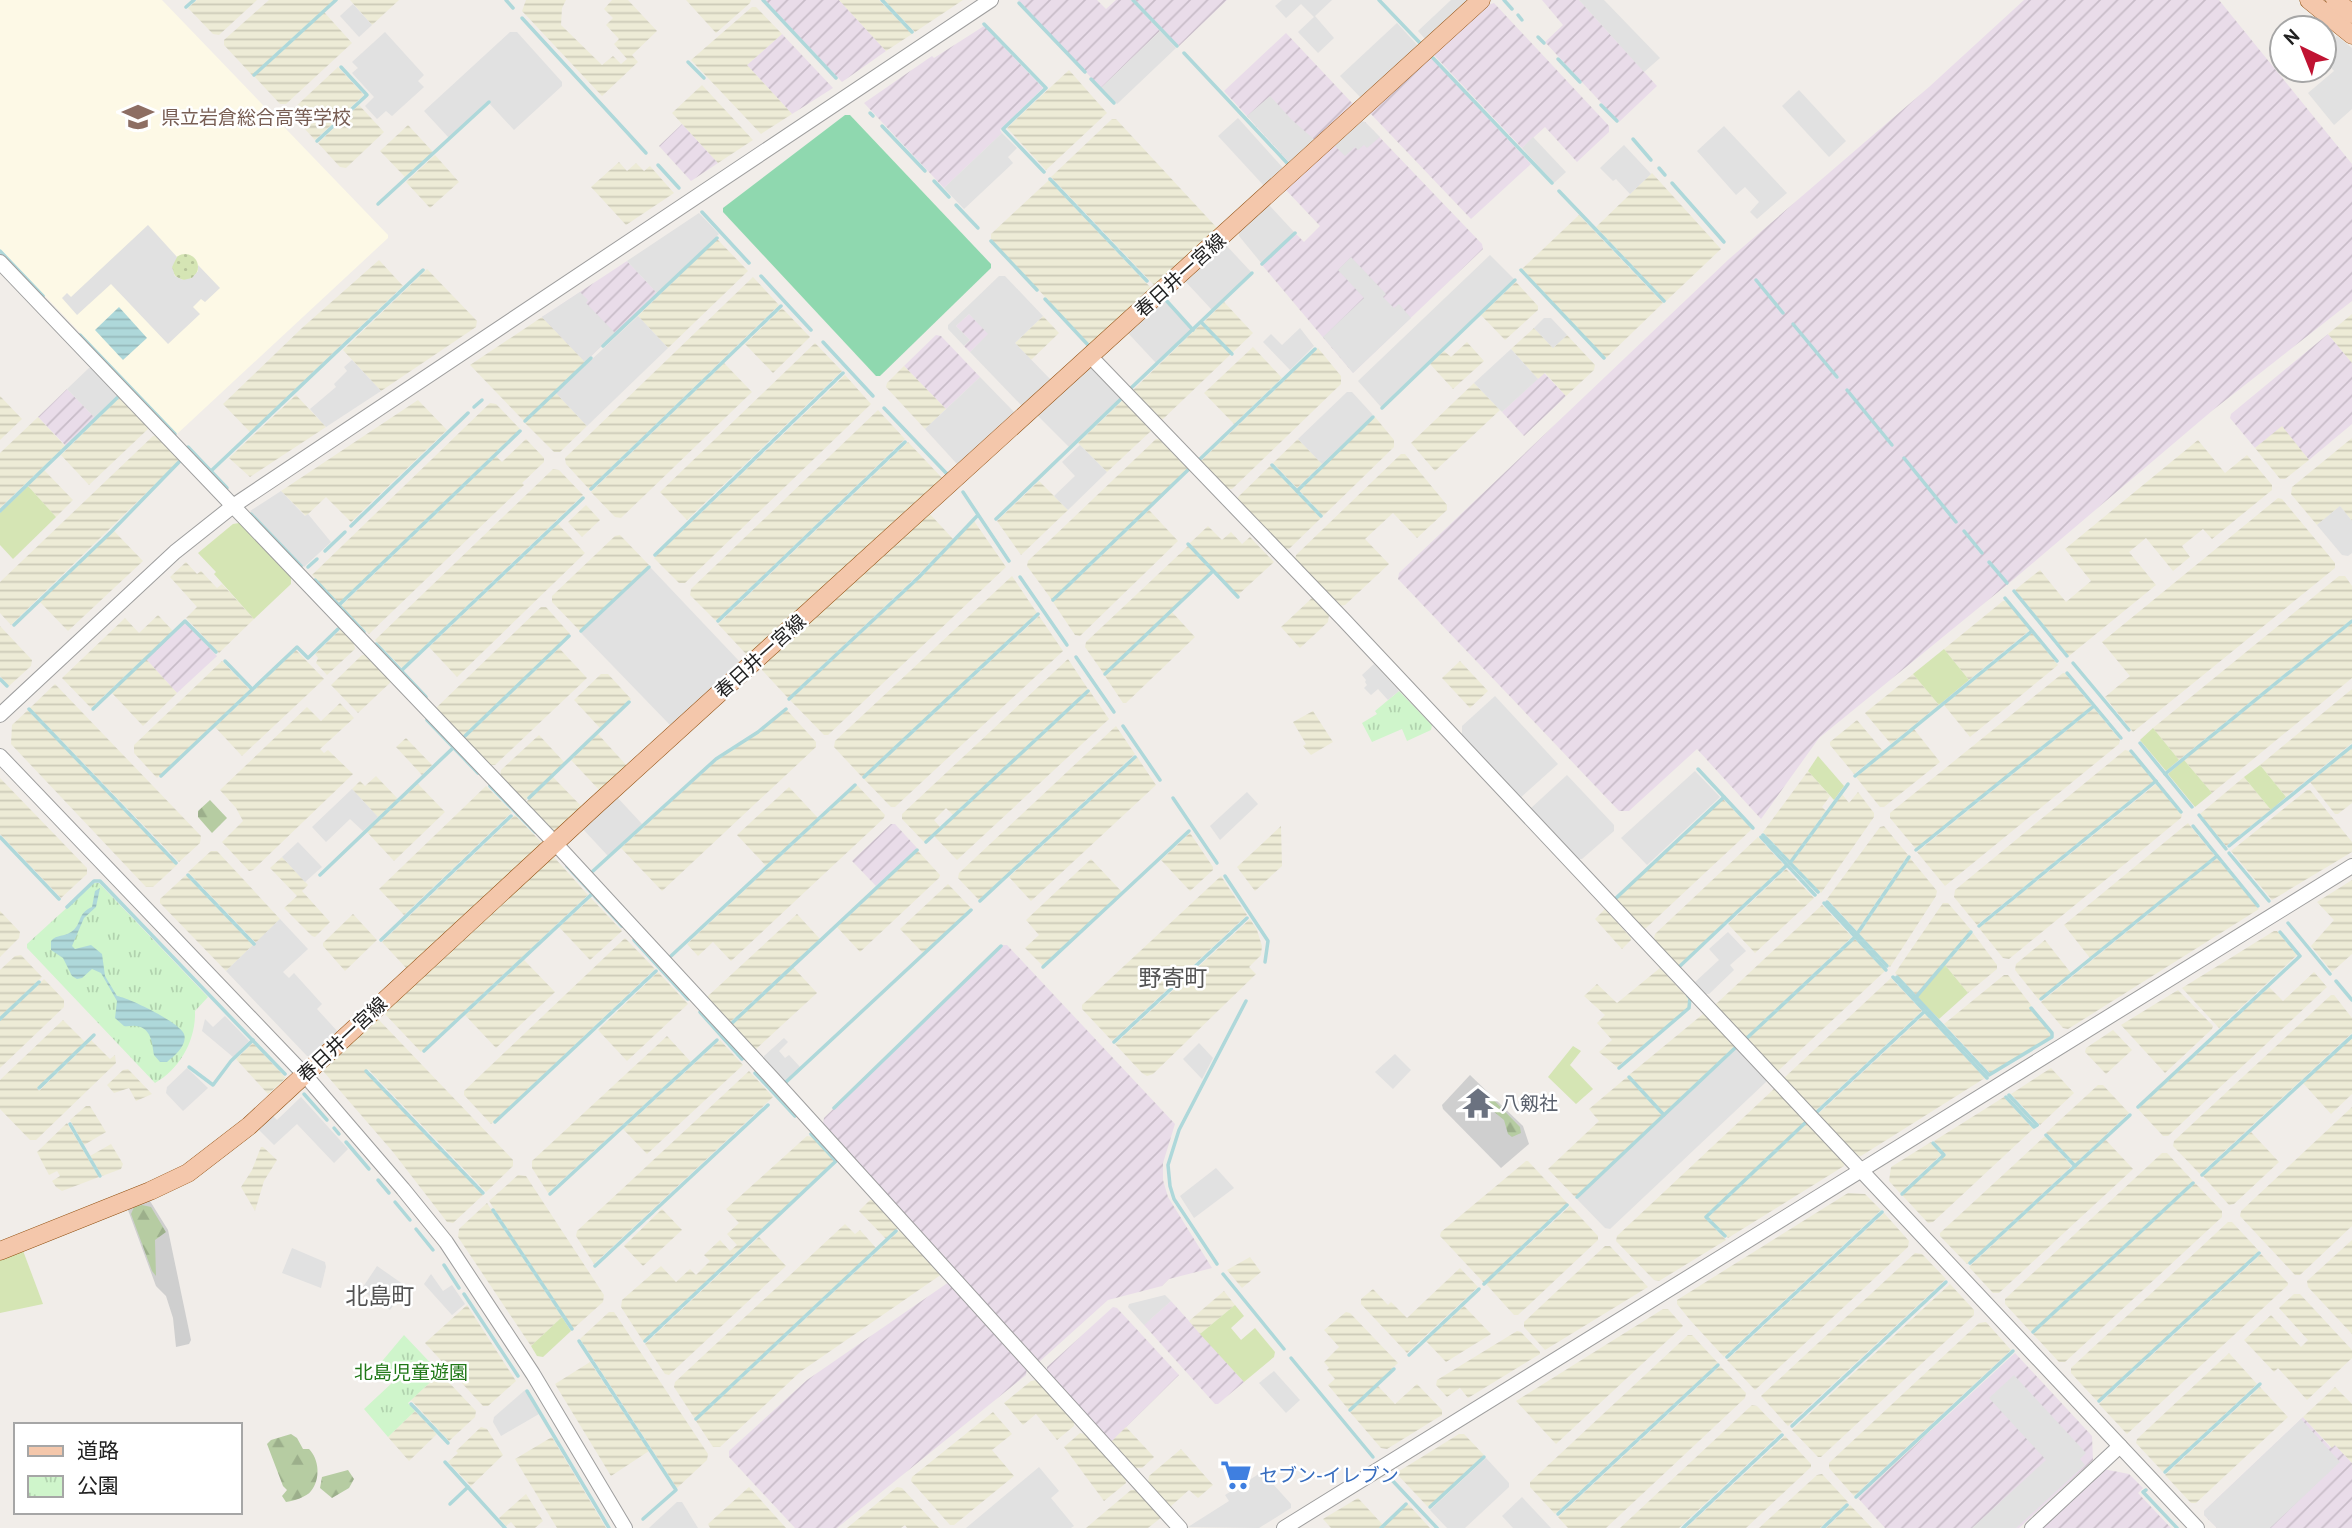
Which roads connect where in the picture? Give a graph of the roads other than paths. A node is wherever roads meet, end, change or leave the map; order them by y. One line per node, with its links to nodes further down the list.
1 (991, 0): 9 (street)
2 (1481, 0): 8 (main road, 春日井一宮線)
3 (2309, 0): 6 (main road)
4 (2335, 0): 5 (main road)
5 (2352, 14)
6 (2352, 35)
7 (0, 262): 9 (street)
8 (1090, 356): 12 (main road, 春日井一宮線); 15 (street)
9 (233, 506): 10 (street); 12 (street)
10 (0, 715)
11 (0, 756): 14 (street)
12 (555, 843): 14 (main road, 春日井一宮線); 19 (street)
13 (2352, 866): 15 (street)
14 (304, 1074): 16 (main road, 春日井一宮線); 18 (street)
15 (1860, 1170): 17 (street); 20 (street)
16 (0, 1251)
17 (2120, 1446): 21 (street); 22 (street)
18 (625, 1528)
19 (1180, 1528)
20 (1284, 1528)
21 (2032, 1528)
22 (2197, 1528)

